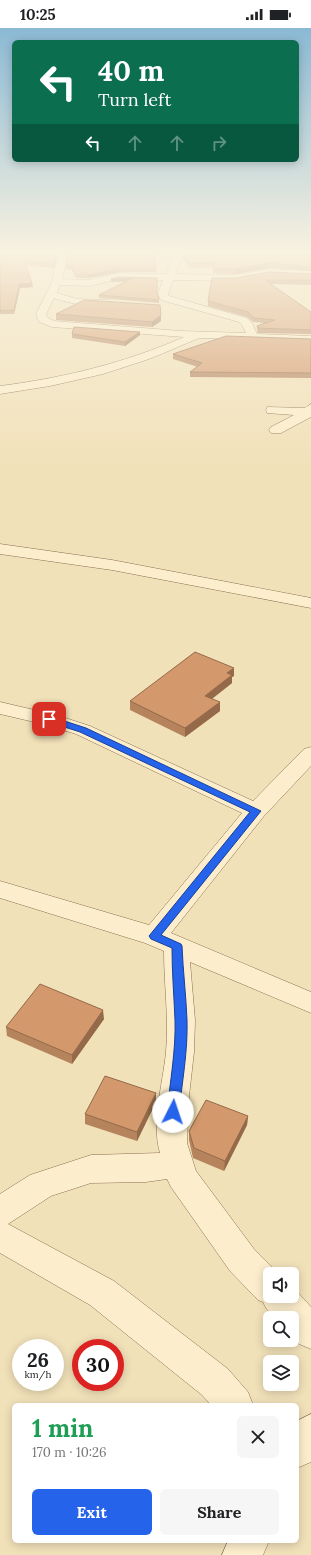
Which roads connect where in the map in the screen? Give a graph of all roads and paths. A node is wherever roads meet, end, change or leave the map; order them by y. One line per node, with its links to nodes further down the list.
1 (68, 325): 4 (street)
2 (146, 325): 4 (street)
3 (249, 325): 6 (street)
4 (142, 331): 5 (street)
5 (199, 335): 6 (street); 8 (street)
6 (253, 337): 7 (street)
7 (311, 339)
8 (0, 390)
9 (272, 410): 10 (street)
10 (311, 411): 11 (street)
11 (276, 430)
12 (0, 549): 13 (street)
13 (311, 603)
14 (0, 708): 16 (street)
15 (311, 753): 16 (street)
16 (256, 811): 18 (street)
17 (0, 889): 18 (street)
18 (166, 941): 19 (street); 20 (street)
19 (311, 1003)
20 (178, 1164): 21 (street); 23 (street)
21 (0, 1212)
22 (0, 1236): 26 (street)
23 (263, 1281)
24 (284, 1303): 25 (street)
25 (311, 1332)
26 (233, 1403)
27 (311, 1433): 28 (street)
28 (299, 1447)
29 (248, 1543): 30 (street)
30 (242, 1555)

